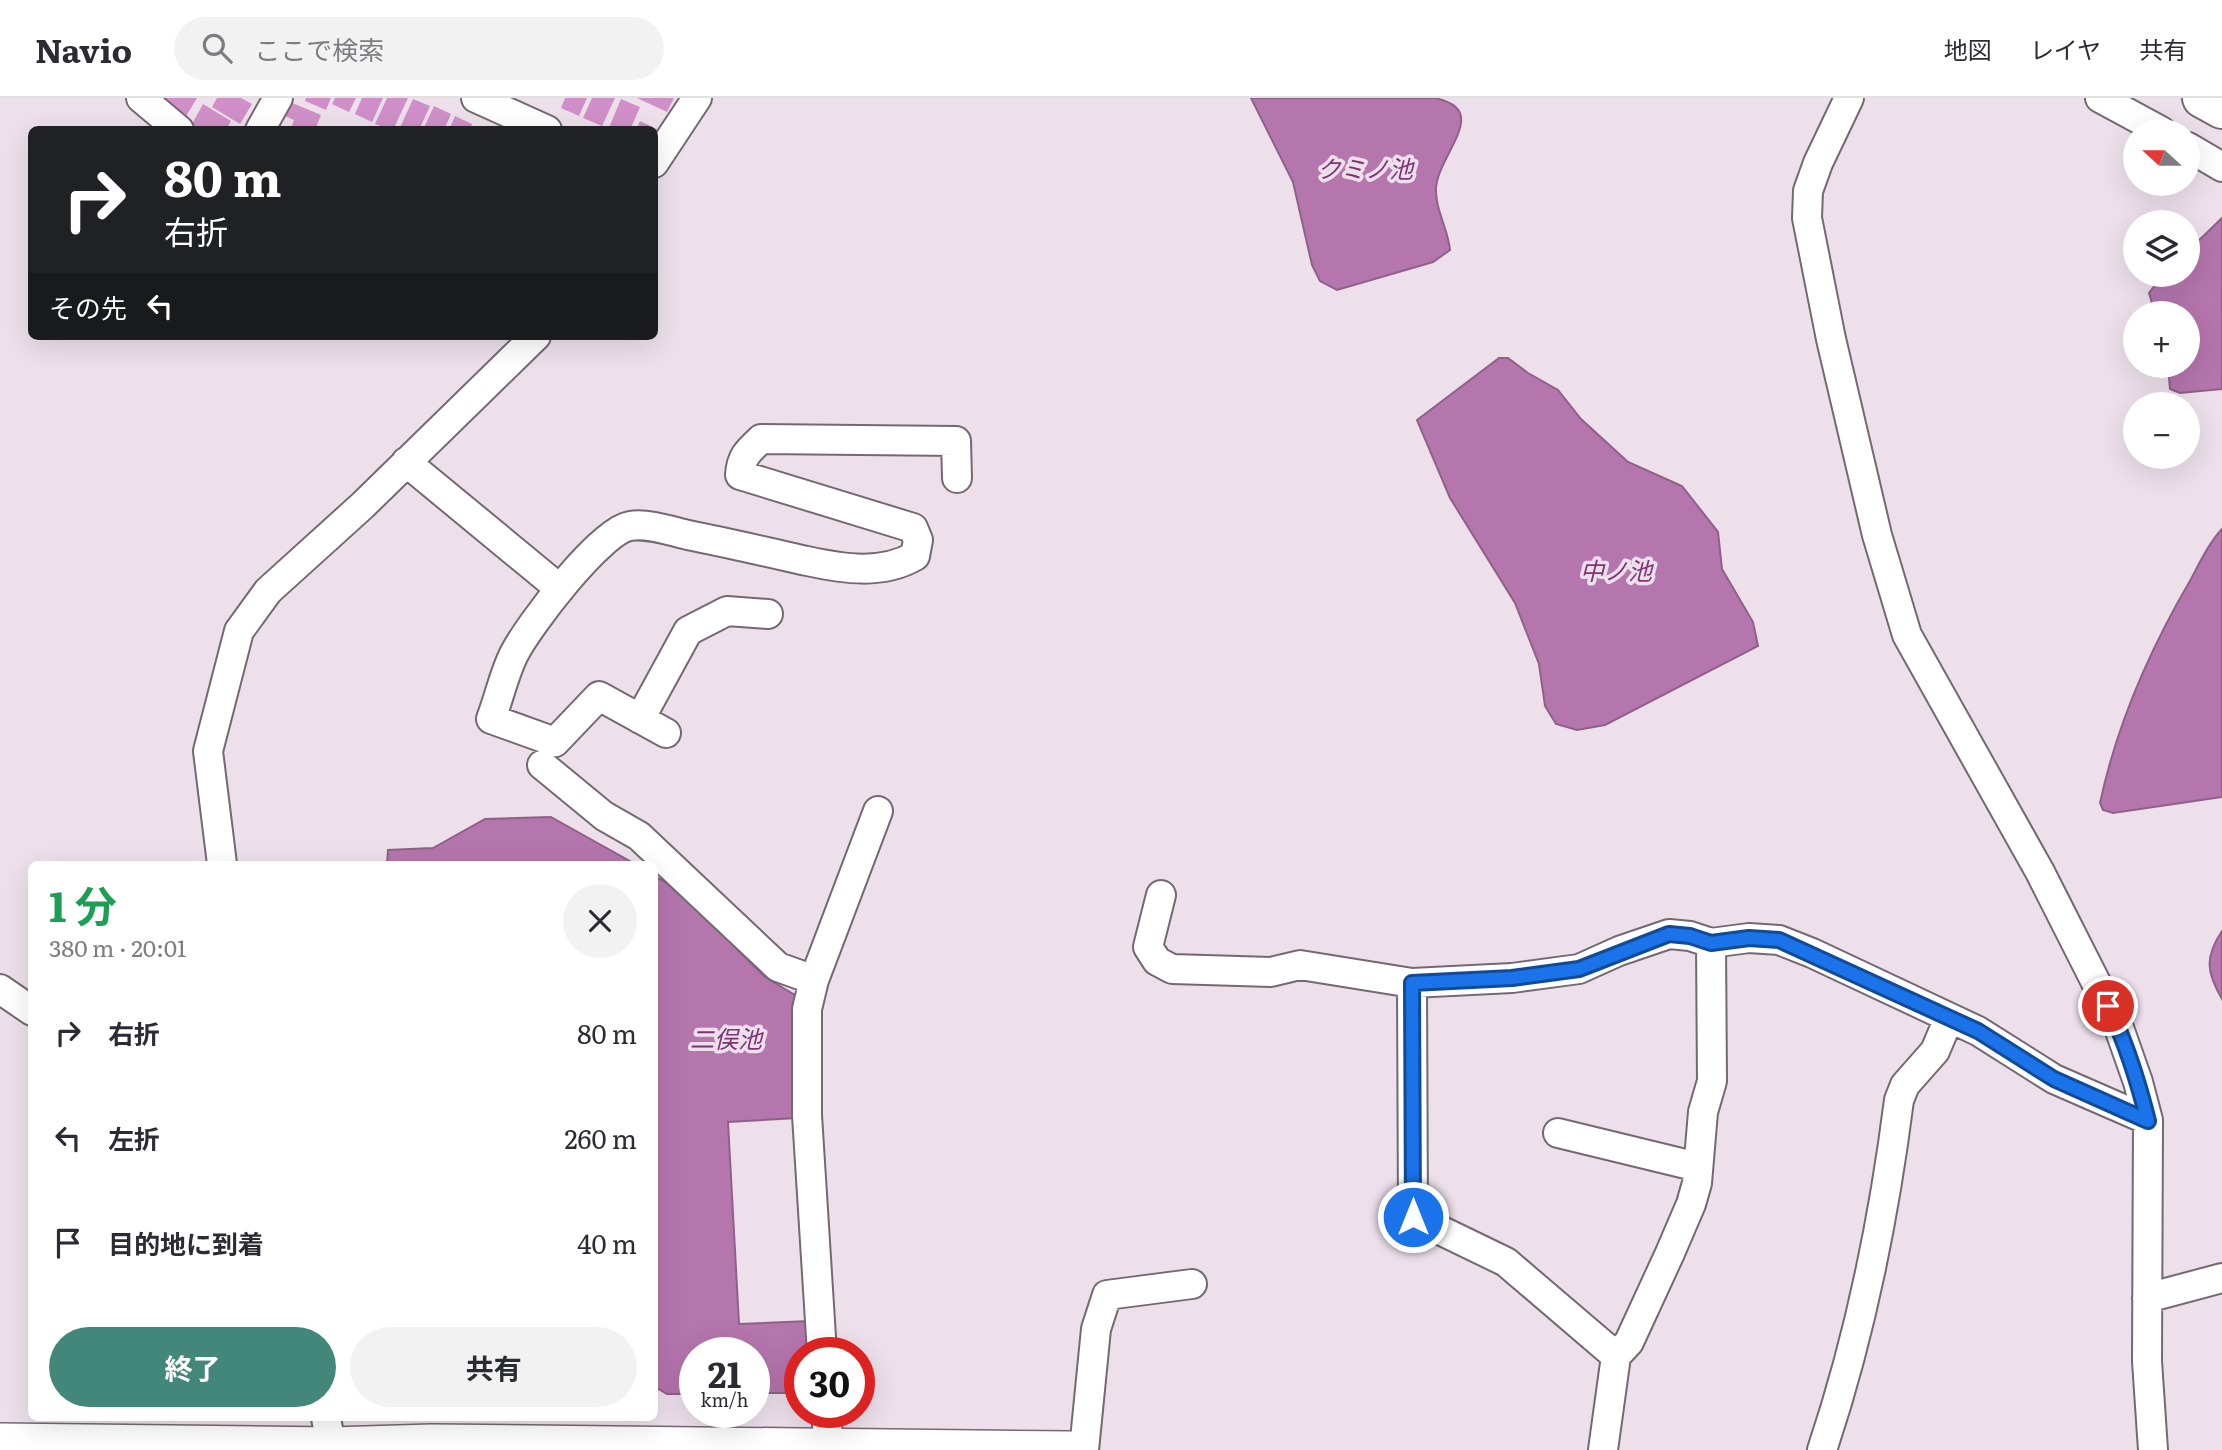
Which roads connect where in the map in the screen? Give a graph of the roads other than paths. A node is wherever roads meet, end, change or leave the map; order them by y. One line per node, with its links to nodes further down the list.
1 (141, 98): 10 (street)
2 (278, 98): 11 (street)
3 (477, 98): 12 (street)
4 (697, 98): 14 (street)
5 (1849, 98): 33 (street)
6 (2100, 98): 9 (street)
7 (2202, 98): 8 (highway)
8 (2222, 109)
9 (2139, 119)
10 (174, 126)
11 (262, 126)
12 (538, 126)
13 (2200, 154): 15 (street)
14 (658, 157)
15 (2222, 167)
16 (532, 340): 17 (street)
17 (406, 463): 19 (street); 25 (street)
18 (957, 478): 19 (street)
19 (560, 589): 21 (street)
20 (768, 614): 21 (street)
21 (640, 719): 22 (street)
22 (666, 733)
23 (542, 765): 28 (street)
24 (878, 811): 28 (street)
25 (222, 861)
26 (1161, 895): 29 (street)
27 (1711, 943): 29 (street); 32 (street); 35 (street)
28 (814, 980): 39 (street)
29 (1412, 983): 40 (street)
30 (0, 989): 31 (street)
31 (28, 1008)
32 (1949, 1018): 33 (street); 48 (street)
33 (2148, 1121): 38 (street)
34 (1558, 1133): 35 (street)
35 (1698, 1167): 40 (street)
36 (2222, 1278): 38 (street)
37 (1192, 1284): 46 (street)
38 (2147, 1298): 49 (street)
39 (821, 1337)
40 (1616, 1356): 47 (street)
41 (827, 1428): 44 (street)
42 (330, 1438): 43 (main road); 44 (main road)
43 (0, 1442)
44 (829, 1450): 45 (main road)
45 (1070, 1450)
46 (1084, 1450)
47 (1603, 1450)
48 (1822, 1450)
49 (2153, 1450)

